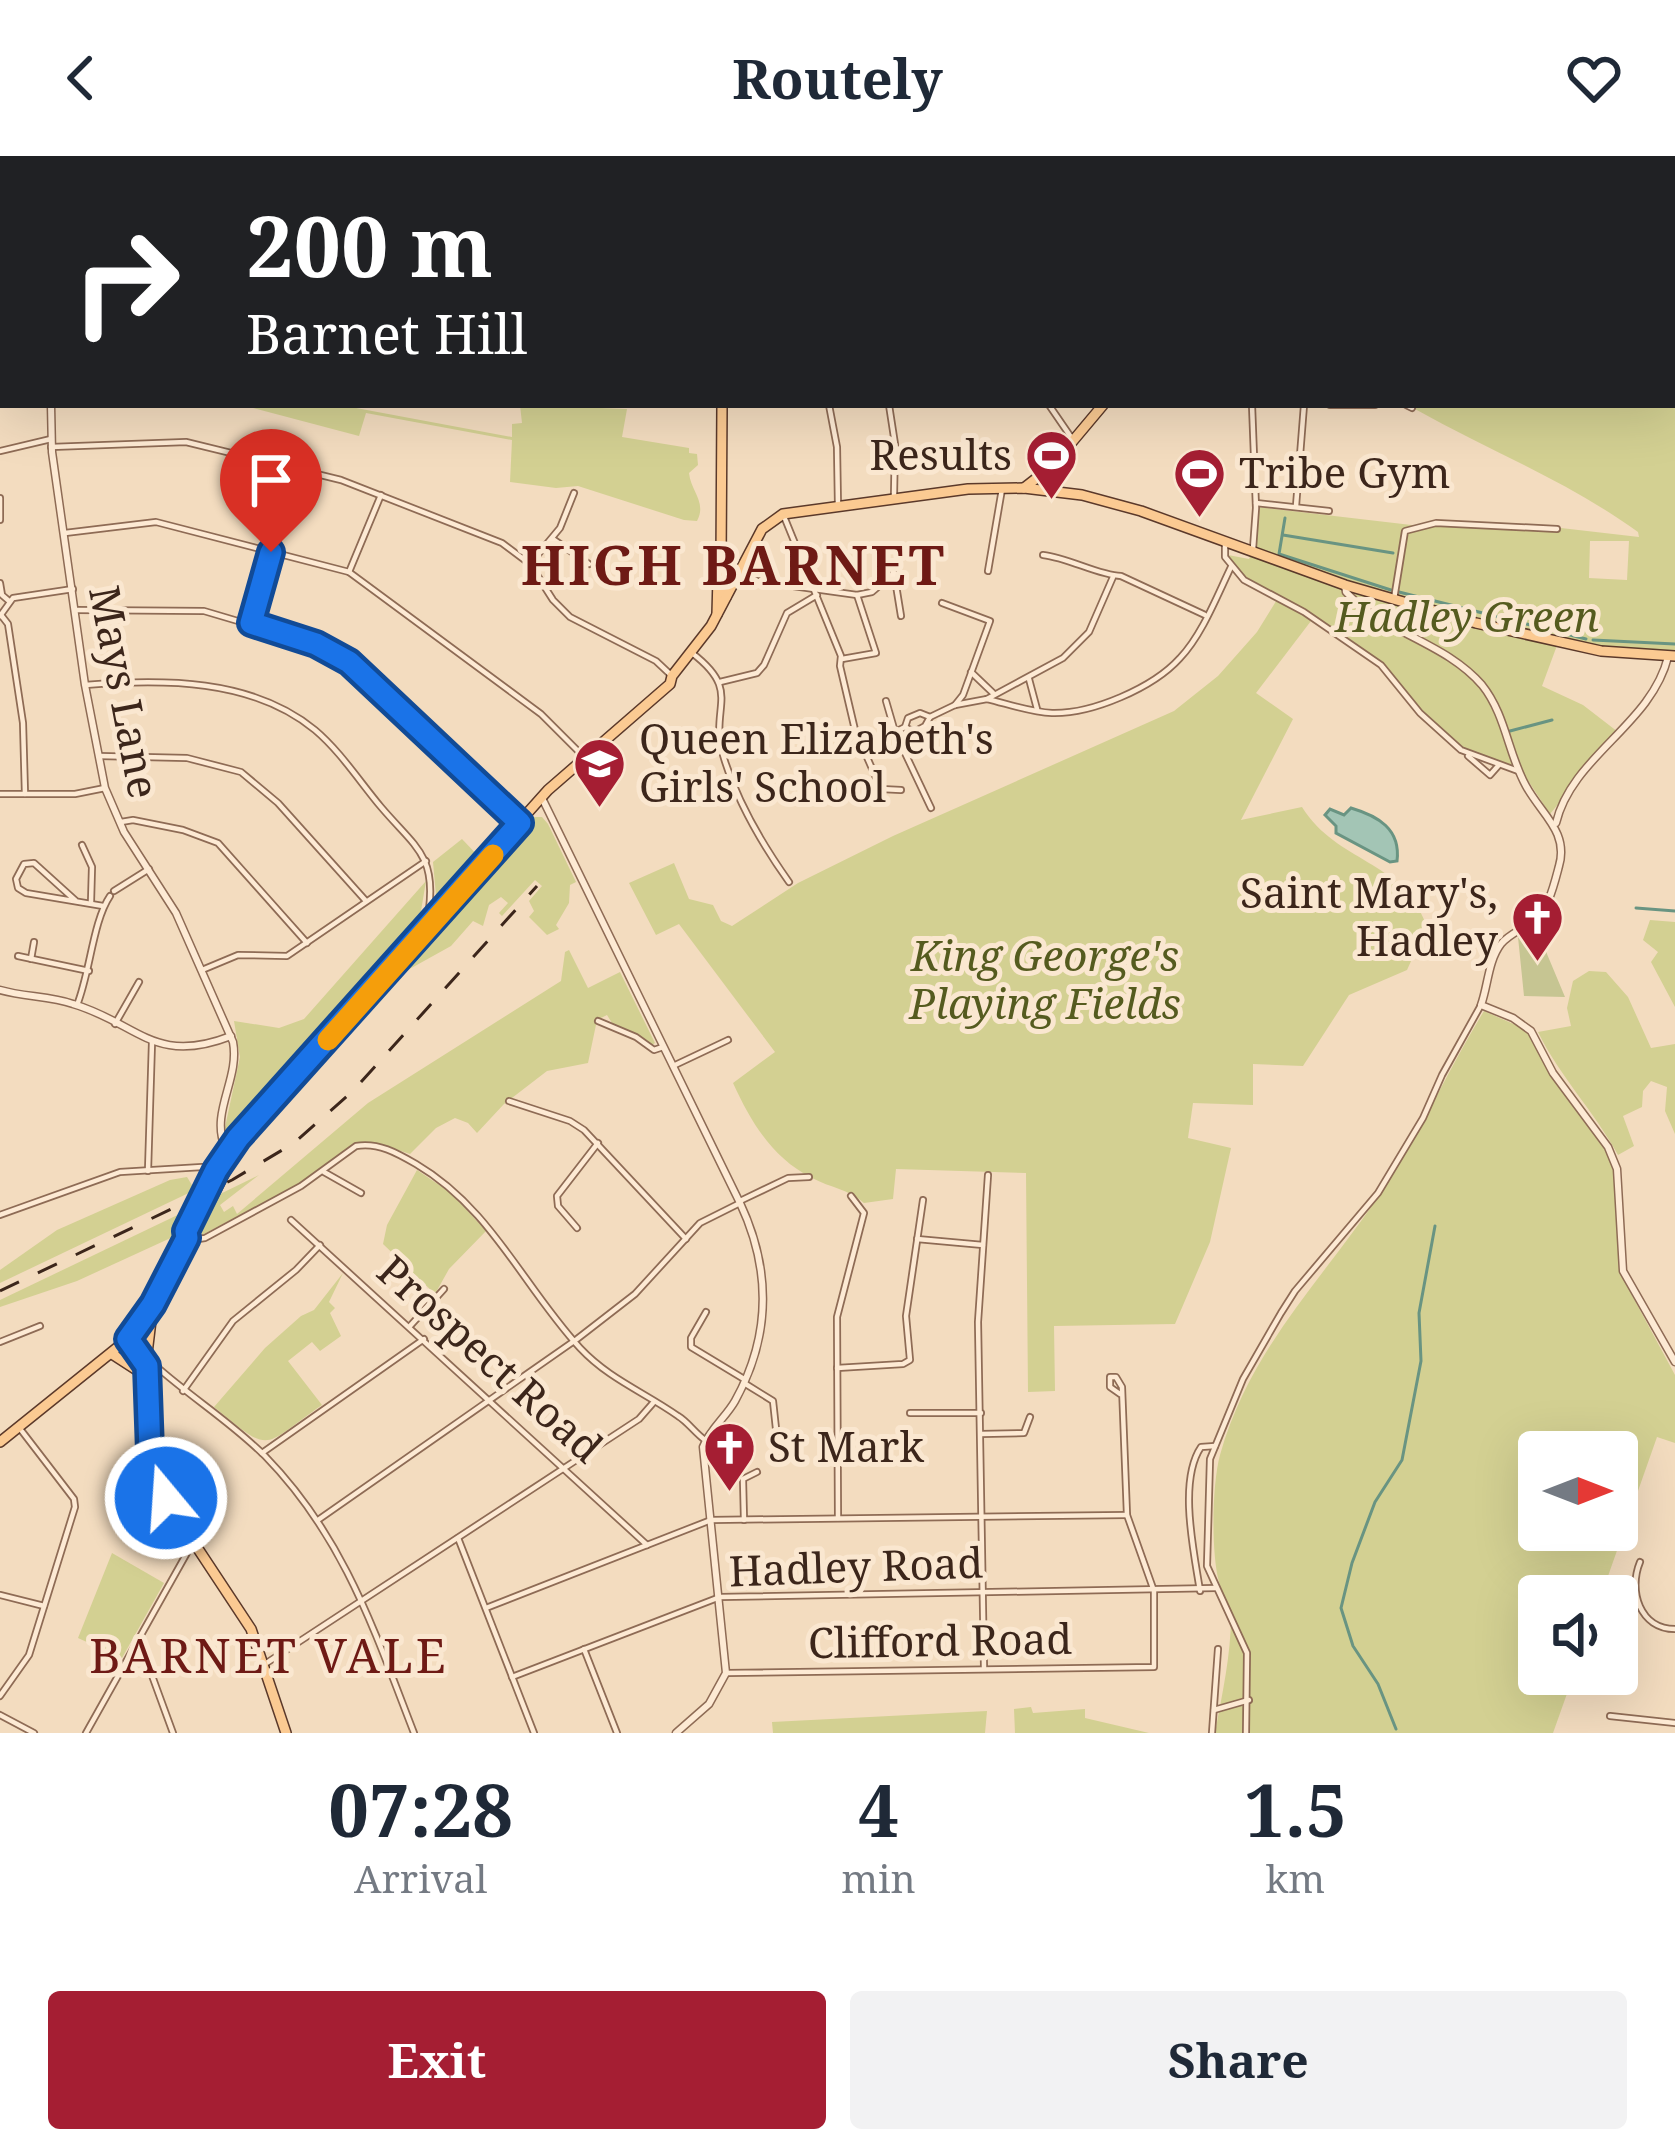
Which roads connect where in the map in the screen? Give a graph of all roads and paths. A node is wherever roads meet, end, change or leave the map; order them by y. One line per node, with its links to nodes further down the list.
1 (51, 408): 10 (street, Mays Lane)
2 (722, 408): 33 (main road)
3 (830, 408): 19 (street)
4 (889, 408): 17 (street)
5 (1051, 408): 9 (street)
6 (1100, 408): 9 (main road)
7 (1252, 408): 18 (street)
8 (1304, 408): 20 (street)
9 (1073, 441): 12 (main road)
10 (51, 443): 11 (street); 15 (street); 25 (street, Mays Lane)
11 (0, 452)
12 (1042, 484): 13 (main road); 27 (main road)
13 (1002, 488): 17 (main road); 36 (street)
14 (574, 494): 26 (street)
15 (381, 495): 31 (street); 35 (street)
16 (0, 498): 23 (street)
17 (894, 499): 19 (main road)
18 (1256, 502): 20 (street); 29 (street)
19 (838, 506): 22 (main road)
20 (1296, 506): 21 (street)
21 (1329, 511)
22 (783, 514): 38 (main road); 42 (street)
23 (0, 520)
24 (1557, 529): 44 (street)
25 (64, 533): 28 (street); 41 (street, Mays Lane)
26 (553, 539): 31 (street); 32 (street)
27 (1225, 543): 29 (main road); 34 (street)
28 (271, 552): 35 (street); 51 (street)
29 (1251, 553): 39 (main road)
30 (1043, 554): 37 (street)
31 (530, 564): 56 (street)
32 (589, 564)
33 (721, 566): 38 (main road); 38 (main road)
34 (1232, 567): 49 (street); 66 (street)
35 (349, 572): 68 (street)
36 (988, 572)
37 (1113, 577): 49 (street); 57 (street)
38 (730, 584): 42 (street); 52 (main road)
39 (1345, 585): 44 (main road); 70 (street)
40 (0, 588): 45 (street)
41 (73, 589): 45 (street); 47 (street, Mays Lane)
42 (816, 593): 43 (street); 54 (street); 58 (street)
43 (857, 595): 50 (street); 54 (street)
44 (1394, 599): 53 (main road)
45 (9, 601): 48 (street)
46 (942, 603): 55 (street)
47 (76, 610): 51 (street); 59 (street, Mays Lane)
48 (1, 615): 74 (street)
49 (1205, 615): 64 (street)
50 (901, 616)
51 (251, 623): 80 (street)
52 (691, 652): 56 (main road); 58 (street)
53 (1671, 656): 81 (street)
54 (841, 659): 72 (street)
55 (971, 672): 60 (street); 63 (street)
56 (672, 676): 68 (main road)
57 (1029, 679): 60 (street); 64 (street)
58 (720, 682): 85 (street)
59 (86, 685): 67 (street, Mays Lane); 83 (street)
60 (995, 695): 61 (street)
61 (987, 699): 63 (street); 64 (street)
62 (886, 701): 65 (street)
63 (955, 705): 65 (street)
64 (1037, 711)
65 (895, 731): 76 (street)
66 (1461, 750): 69 (street); 69 (street)
67 (97, 757): 71 (street, Mays Lane); 87 (street)
68 (584, 757): 75 (main road)
69 (1498, 766): 70 (street)
70 (1519, 771): 81 (street)
71 (105, 788): 74 (street); 79 (street, Mays Lane)
72 (901, 790)
73 (0, 794): 74 (street)
74 (26, 794)
75 (542, 797): 77 (main road); 78 (street)
76 (931, 808)
77 (531, 810): 78 (street); 80 (main road)
78 (550, 816): 106 (street)
79 (118, 823): 84 (street, Mays Lane); 92 (street)
80 (520, 823): 90 (main road)
81 (1556, 823): 100 (street)
82 (82, 844): 88 (street)
83 (426, 861): 87 (street); 90 (street)
84 (149, 868): 89 (street); 95 (street, Mays Lane)
85 (789, 882)
86 (76, 901): 86 (street); 88 (street)
87 (366, 901): 92 (street)
88 (92, 903): 89 (street)
89 (103, 906): 96 (street)
90 (436, 919): 110 (main road)
91 (34, 942): 94 (street)
92 (307, 943): 95 (street)
93 (18, 956): 94 (street)
94 (31, 958): 96 (street)
95 (202, 970): 103 (street, Mays Lane)
96 (89, 971): 99 (street)
97 (139, 982): 102 (street)
98 (0, 990): 99 (street)
99 (77, 1005): 102 (street)
100 (1481, 1005): 143 (street); 162 (street)
101 (598, 1021): 106 (street)
102 (115, 1024): 105 (street)
103 (231, 1036): 105 (street); 110 (street)
104 (728, 1040): 107 (street)
105 (152, 1042): 112 (street)
106 (663, 1047): 107 (street)
107 (673, 1066): 119 (street)
108 (509, 1101): 109 (street)
109 (598, 1143): 123 (street); 126 (street)
110 (233, 1148): 113 (main road)
111 (323, 1170): 116 (street); 125 (street); 139 (street)
112 (148, 1171): 113 (street); 121 (street)
113 (220, 1172): 125 (main road)
114 (988, 1175): 129 (street)
115 (808, 1177): 119 (street)
116 (361, 1193)
117 (850, 1196): 145 (street)
118 (923, 1200): 127 (street)
119 (740, 1202): 126 (street); 147 (street)
120 (578, 1216): 123 (street)
121 (1, 1217)
122 (291, 1220): 128 (street, Prospect Road)
123 (571, 1221): 124 (street)
124 (577, 1228)
125 (187, 1238): 131 (main road)
126 (686, 1239): 139 (street)
127 (917, 1239): 129 (street); 145 (street)
128 (320, 1245): 136 (street, Prospect Road); 148 (street)
129 (983, 1245): 155 (street)
130 (444, 1289): 136 (street)
131 (153, 1304): 137 (main road); 142 (main road)
132 (706, 1312): 133 (street)
133 (701, 1320): 134 (street); 147 (street)
134 (710, 1324)
135 (40, 1326): 140 (street)
136 (410, 1326): 138 (street, Prospect Road)
137 (128, 1339): 141 (main road); 142 (main road)
138 (424, 1339): 150 (street, Prospect Road); 163 (street)
139 (574, 1341): 150 (street); 151 (street)
140 (0, 1342)
141 (112, 1354): 146 (main road); 157 (main road)
142 (146, 1362): 146 (main road)
143 (1675, 1362)
144 (157, 1367): 148 (street)
145 (837, 1368): 168 (street)
146 (146, 1376): 173 (main road)
147 (745, 1381): 159 (street); 160 (street)
148 (183, 1391): 163 (street)
149 (1120, 1394): 166 (street)
150 (490, 1400): 164 (street, Prospect Road); 169 (street)
151 (653, 1403): 160 (street); 164 (street)
152 (919, 1404): 154 (street)
153 (910, 1413): 154 (street)
154 (919, 1413): 155 (street)
155 (981, 1413): 158 (street)
156 (1030, 1417): 158 (street)
157 (20, 1428): 161 (main road); 183 (street)
158 (981, 1434): 167 (street)
159 (777, 1438)
160 (705, 1440): 170 (street)
161 (0, 1442)
162 (1215, 1445): 176 (street); 178 (street)
163 (262, 1453): 169 (street)
164 (565, 1468): 172 (street); 174 (street, Prospect Road)
165 (757, 1472): 171 (street)
166 (1127, 1515): 167 (street); 177 (street)
167 (982, 1517): 168 (street); 179 (street)
168 (838, 1518): 171 (street)
169 (318, 1520): 182 (street)
170 (711, 1520): 171 (street); 174 (street); 181 (street)
171 (744, 1520)
172 (458, 1538): 182 (street); 184 (street)
173 (194, 1543): 186 (street); 189 (main road)
174 (647, 1546): 184 (street)
175 (1640, 1562): 185 (street)
176 (1216, 1588): 178 (street, Hadley Road); 194 (street)
177 (1154, 1591): 178 (street, Hadley Road); 179 (street, Hadley Road); 190 (street, Clifford Road)
178 (1200, 1591)
179 (983, 1593): 181 (street, Hadley Road); 190 (street)
180 (0, 1594): 183 (street)
181 (720, 1597): 187 (street, Hadley Road); 191 (street)
182 (362, 1601): 189 (street); 203 (street)
183 (44, 1606): 193 (street)
184 (486, 1608): 192 (street)
185 (1675, 1629)
186 (136, 1643): 200 (street); 201 (street)
187 (584, 1649): 192 (street, Hadley Road); 205 (street)
188 (1217, 1649): 195 (street)
189 (265, 1664): 202 (main road)
190 (984, 1670): 191 (street, Clifford Road)
191 (726, 1673): 206 (street)
192 (512, 1677): 204 (street)
193 (0, 1696)
194 (1249, 1700): 195 (street); 208 (street)
195 (1214, 1710): 207 (street)
196 (0, 1714): 199 (street)
197 (1610, 1716): 198 (street)
198 (1675, 1723)
199 (34, 1733)
200 (86, 1733)
201 (173, 1733)
202 (286, 1733)
203 (414, 1733)
204 (534, 1733)
205 (617, 1733)
206 (676, 1733)
207 (1211, 1733)
208 (1246, 1733)

